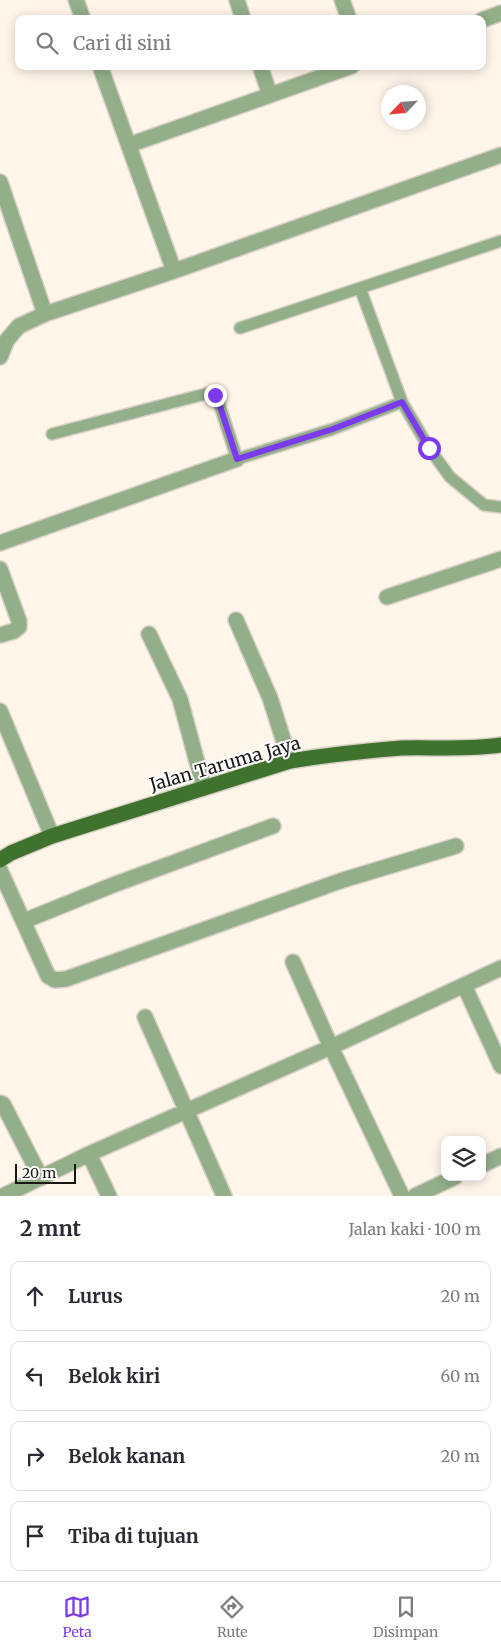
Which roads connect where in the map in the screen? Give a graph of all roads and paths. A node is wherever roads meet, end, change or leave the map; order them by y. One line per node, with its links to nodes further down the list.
1 (76, 0): 6 (street)
2 (237, 0): 7 (street)
3 (342, 0): 8 (street)
4 (497, 0): 5 (street)
5 (501, 12): 9 (street)
6 (81, 15)
7 (242, 15)
8 (348, 15)
9 (486, 18)
10 (101, 70): 14 (street)
11 (261, 70): 13 (street)
12 (341, 70): 13 (street)
13 (270, 95): 14 (street)
14 (129, 145): 18 (street)
15 (501, 155): 18 (street)
16 (0, 182): 20 (street)
17 (501, 242): 19 (lane)
18 (174, 271): 20 (street)
19 (360, 288): 21 (lane); 23 (lane)
20 (45, 314): 22 (street)
21 (240, 328)
22 (0, 357)
23 (402, 402): 25 (lane); 26 (lane)
24 (52, 434): 25 (lane)
25 (237, 459): 27 (street)
26 (501, 507)
27 (0, 543)
28 (501, 559): 30 (street)
29 (0, 569): 33 (street)
30 (387, 597)
31 (236, 620): 36 (street)
32 (149, 634): 37 (street)
33 (0, 635)
34 (0, 710): 39 (street)
35 (501, 745): 36 (main road, Jalan Taruma Jaya)
36 (290, 761): 37 (main road, Jalan Taruma Jaya)
37 (204, 788): 39 (main road, Jalan Taruma Jaya)
38 (273, 826): 43 (street)
39 (52, 836): 41 (main road, Jalan Taruma Jaya)
40 (456, 846): 43 (street)
41 (0, 860)
42 (0, 870): 43 (street)
43 (24, 921)
44 (293, 962): 48 (street)
45 (501, 968): 46 (street)
46 (464, 985): 48 (street); 49 (street)
47 (145, 1017): 51 (street)
48 (331, 1047): 51 (street); 60 (street)
49 (501, 1066)
50 (0, 1103): 55 (street)
51 (187, 1111): 52 (street); 59 (street)
52 (89, 1154): 55 (street); 58 (street)
53 (501, 1156): 54 (street)
54 (486, 1162)
55 (41, 1178): 57 (street)
56 (447, 1181): 61 (street)
57 (2, 1196)
58 (109, 1196)
59 (224, 1196)
60 (402, 1196)
61 (415, 1196)

